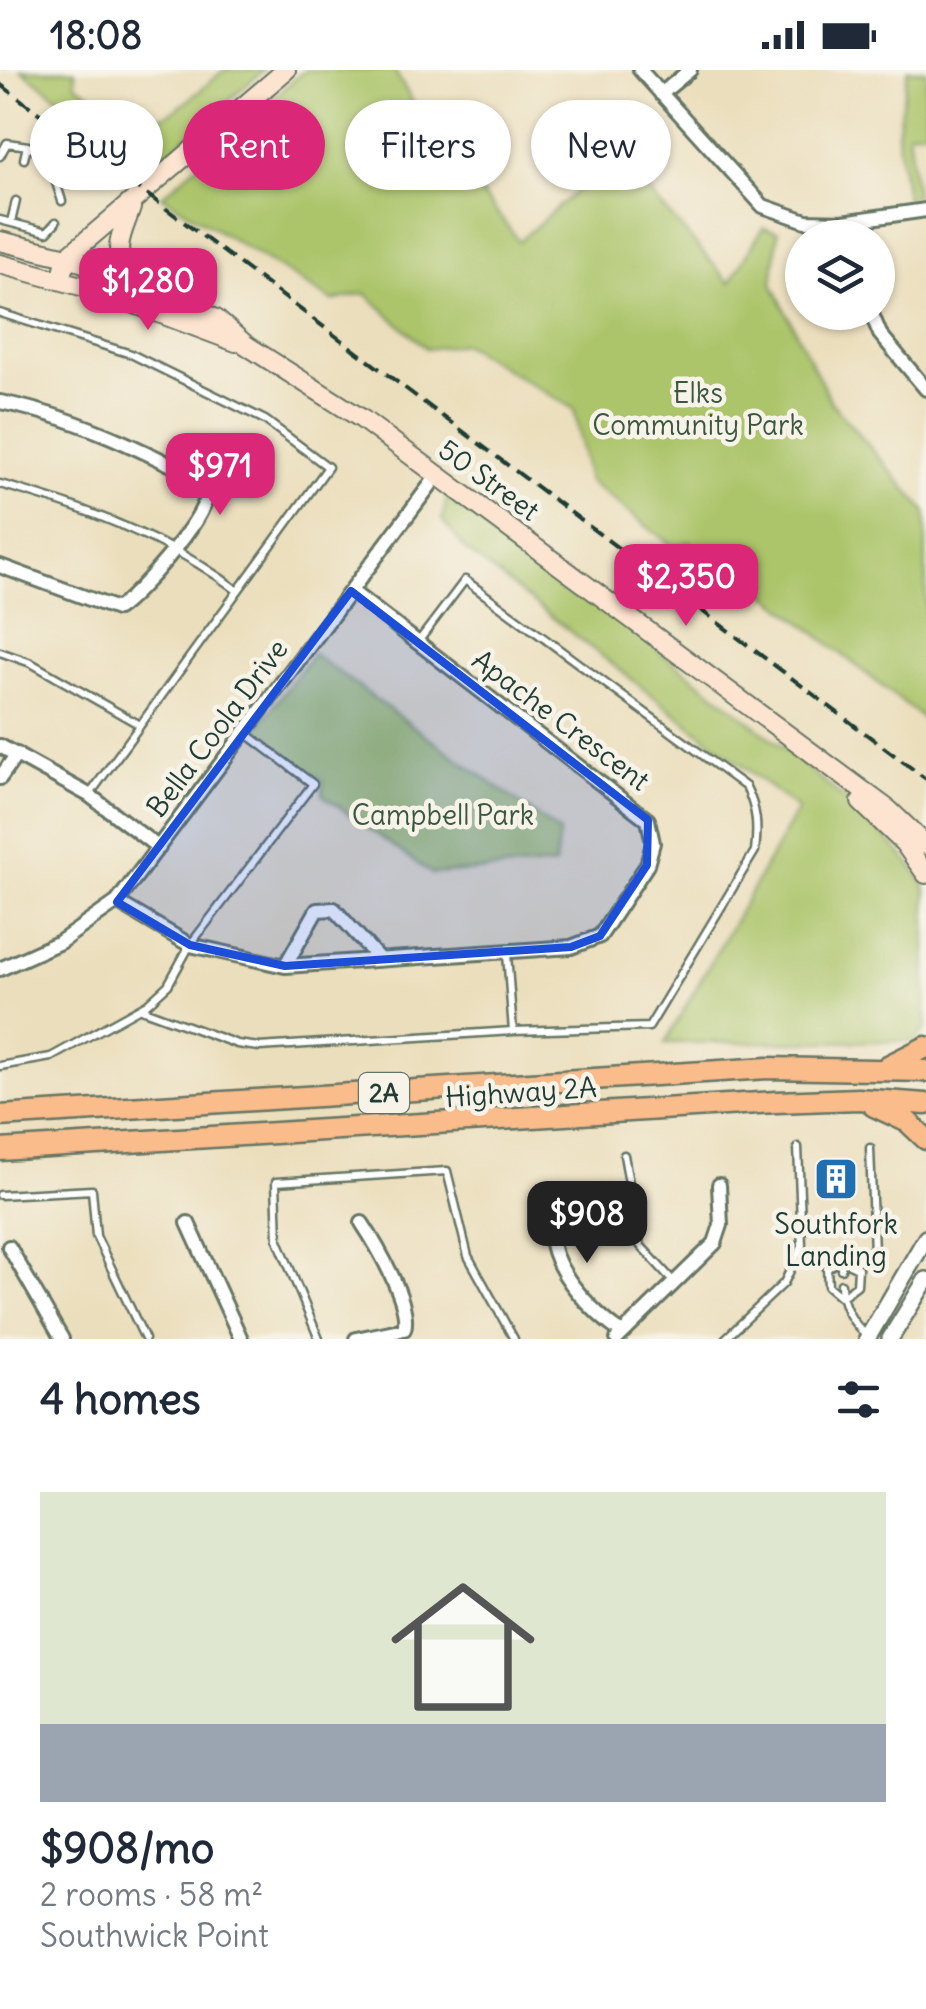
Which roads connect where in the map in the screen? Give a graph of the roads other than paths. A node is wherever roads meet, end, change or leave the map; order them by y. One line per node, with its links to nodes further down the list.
1 (286, 70): 13 (main road)
2 (640, 70): 4 (street)
3 (690, 70): 4 (street)
4 (661, 94): 17 (street)
5 (28, 146): 6 (lane); 7 (lane)
6 (0, 156)
7 (24, 159)
8 (56, 190): 10 (lane)
9 (59, 190): 12 (lane)
10 (50, 198)
11 (16, 201): 19 (lane)
12 (62, 201)
13 (132, 203): 23 (main road); 26 (main road)
14 (925, 212): 18 (street)
15 (44, 219): 21 (lane)
16 (0, 220): 19 (lane)
17 (806, 220)
18 (860, 220)
19 (11, 222): 21 (lane)
20 (56, 222): 21 (lane)
21 (47, 232)
22 (0, 240): 23 (main road, 50 Street)
23 (67, 257): 25 (main road); 26 (main road, 50 Street)
24 (0, 264): 25 (main road, 50 Street)
25 (61, 280): 29 (main road, 50 Street)
26 (146, 286): 29 (main road, 50 Street)
27 (0, 314): 36 (lane)
28 (878, 330): 30 (street)
29 (246, 345): 32 (main road, 50 Street)
30 (926, 389)
31 (0, 402): 34 (street)
32 (437, 476): 37 (street, Bella Coola Drive); 42 (main road, 50 Street)
33 (0, 484): 34 (lane)
34 (171, 550): 35 (street); 36 (lane)
35 (0, 566)
36 (238, 591): 40 (lane)
37 (351, 592): 38 (street, Apache Crescent); 41 (street, Bella Coola Drive)
38 (418, 642): 52 (street, Apache Crescent); 57 (lane)
39 (0, 652): 40 (lane)
40 (140, 725): 46 (lane)
41 (245, 733): 48 (street, Bella Coola Drive); 51 (lane)
42 (790, 738): 47 (main road, 50 Street); 49 (main road, 50 Street)
43 (0, 746): 44 (street)
44 (17, 754): 45 (street); 46 (street)
45 (0, 778)
46 (89, 795): 48 (street)
47 (926, 845)
48 (159, 848): 50 (street, Bella Coola Drive)
49 (926, 874)
50 (117, 902): 51 (street, Apache Crescent); 55 (street, Bella Coola Drive)
51 (190, 945): 54 (street, Apache Crescent); 56 (lane)
52 (507, 953): 53 (street, Apache Crescent); 57 (lane)
53 (378, 958): 54 (street, Apache Crescent); 54 (street)
54 (286, 966)
55 (0, 969)
56 (140, 1008): 57 (lane); 59 (lane)
57 (514, 1031)
58 (926, 1048): 60 (main road)
59 (0, 1066)
60 (884, 1068): 61 (main road, Highway 2A / 2A); 64 (main road, Highway 2A / 2A)
61 (926, 1071)
62 (858, 1099): 63 (main road, Highway 2A / 2A); 65 (main road); 68 (main road, Highway 2A / 2A)
63 (926, 1104)
64 (0, 1116)
65 (926, 1139)
66 (798, 1147): 91 (lane)
67 (870, 1148): 77 (lane)
68 (0, 1150)
69 (624, 1155): 80 (lane)
70 (719, 1185): 80 (street)
71 (0, 1196): 87 (lane)
72 (549, 1202): 83 (street)
73 (362, 1222): 90 (street)
74 (188, 1224): 88 (street)
75 (926, 1238): 85 (street)
76 (9, 1247): 86 (street)
77 (841, 1260): 78 (lane); 82 (lane); 82 (lane)
78 (841, 1269)
79 (926, 1280): 92 (street)
80 (674, 1283): 83 (street)
81 (842, 1284): 82 (lane)
82 (841, 1297): 85 (lane)
83 (620, 1336)
84 (510, 1338): 89 (lane)
85 (869, 1338)
86 (62, 1339)
87 (145, 1339)
88 (241, 1339)
89 (319, 1339)
90 (356, 1339)
91 (725, 1339)
92 (890, 1339)

